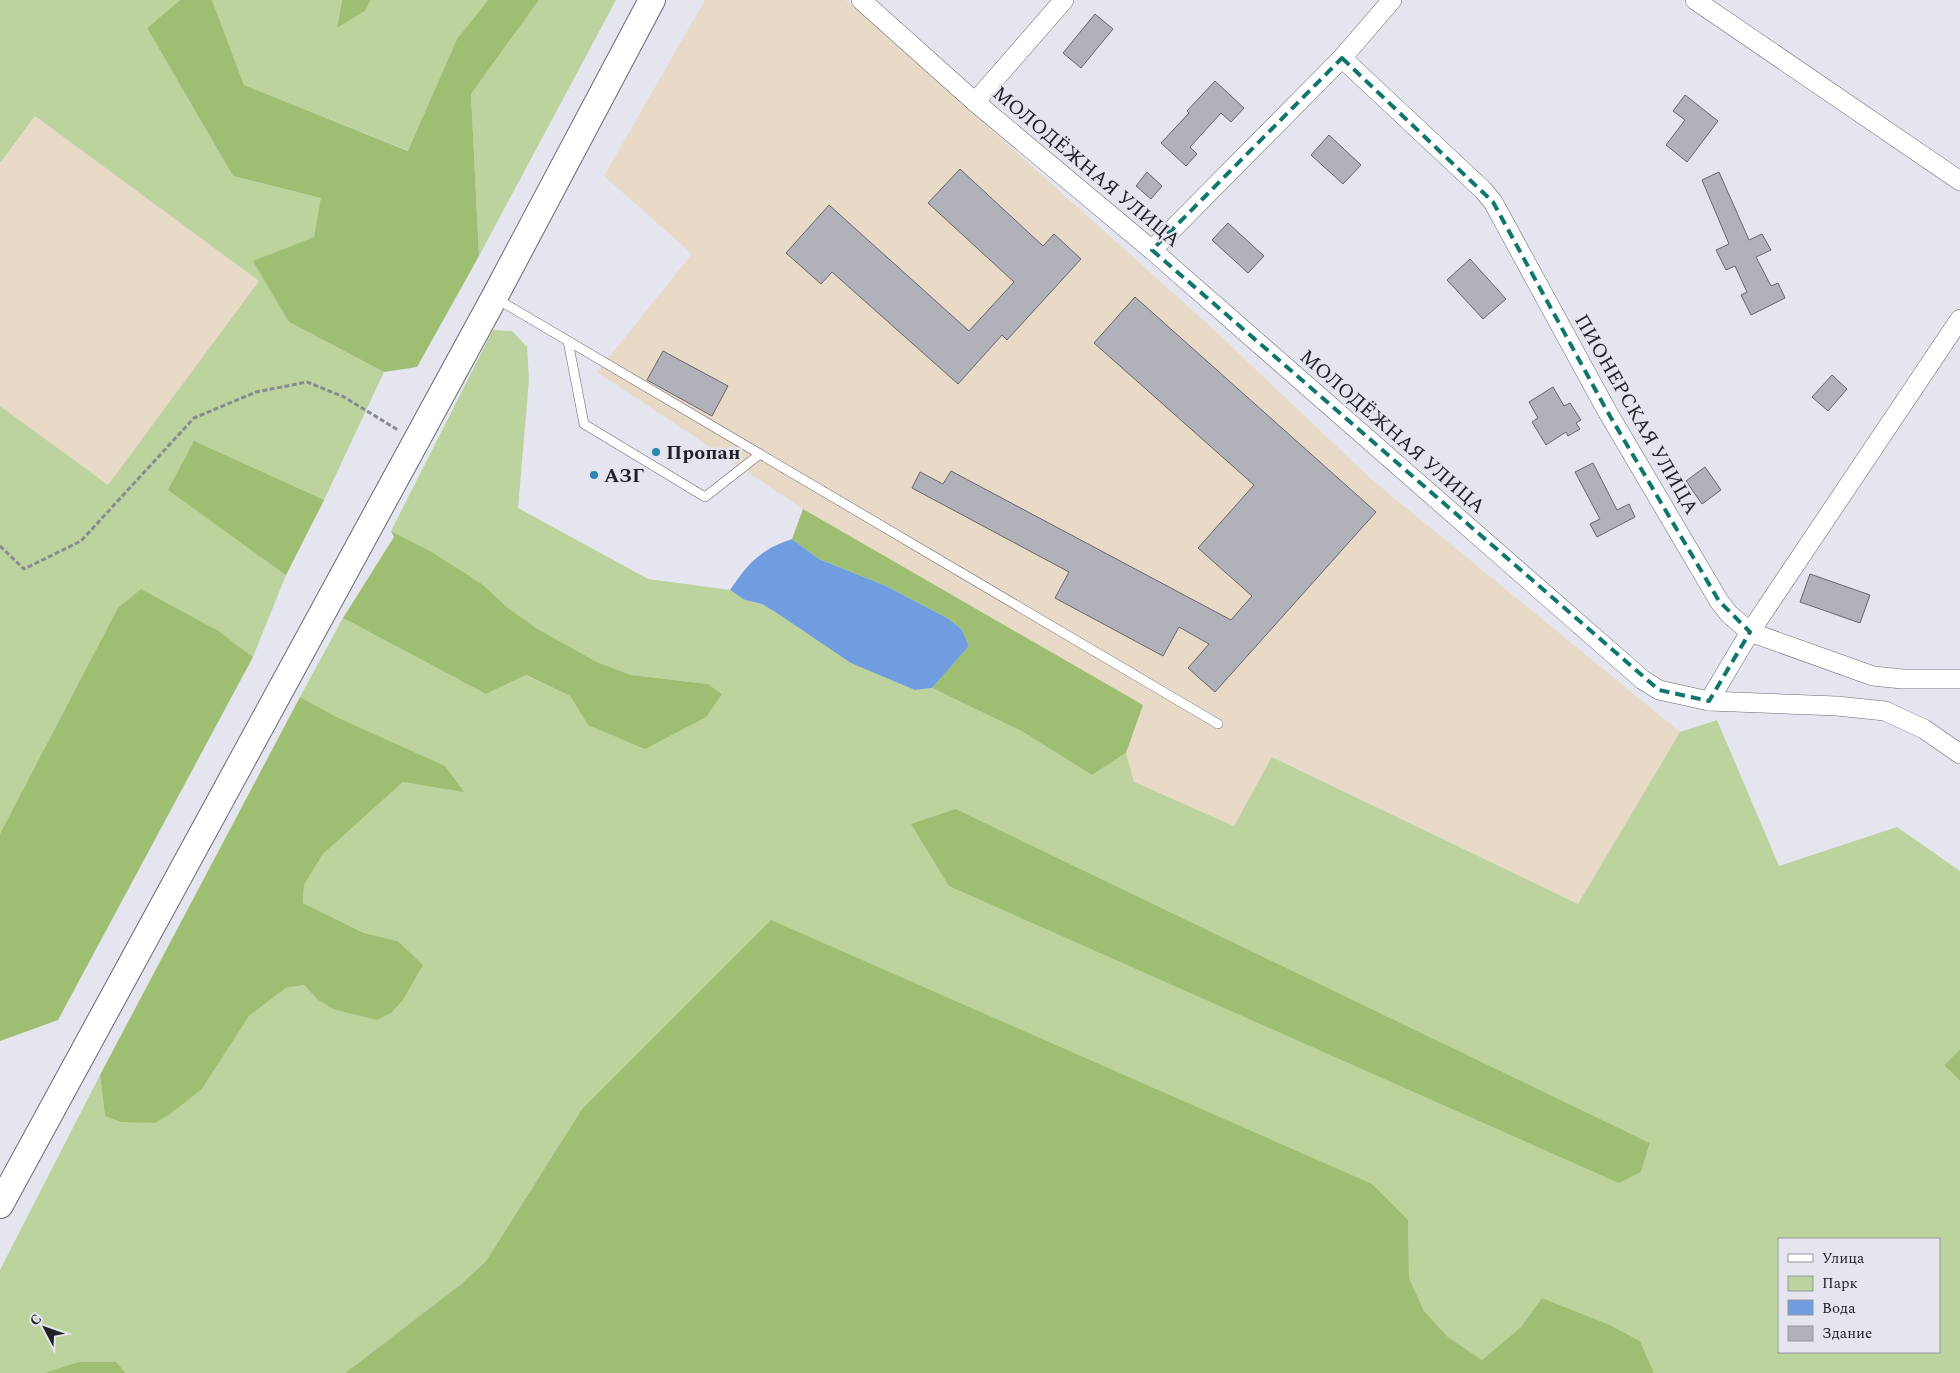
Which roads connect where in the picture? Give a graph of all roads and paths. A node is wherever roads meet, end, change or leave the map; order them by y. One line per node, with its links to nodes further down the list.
1 (652, 0): 10 (main road)
2 (861, 0): 7 (street, МОЛОДЁЖНАЯ УЛИЦА)
3 (1064, 0): 7 (street)
4 (1392, 0): 6 (street)
5 (1695, 0): 8 (street)
6 (1342, 58): 9 (street); 16 (street, ПИОНЕРСКАЯ УЛИЦА)
7 (975, 102): 9 (street, МОЛОДЁЖНАЯ УЛИЦА)
8 (1960, 181)
9 (1152, 250): 18 (street, МОЛОДЁЖНАЯ УЛИЦА)
10 (494, 298): 12 (lane); 13 (main road)
11 (1960, 319): 16 (street)
12 (568, 341): 14 (lane); 14 (lane)
13 (417, 440): 15 (path); 21 (main road)
14 (760, 454): 19 (lane)
15 (0, 546)
16 (1750, 632): 17 (street, ПИОНЕРСКАЯ УЛИЦА); 18 (street)
17 (1960, 678)
18 (1709, 701): 20 (street, МОЛОДЁЖНАЯ УЛИЦА)
19 (1218, 724)
20 (1960, 754)
21 (0, 1205)

